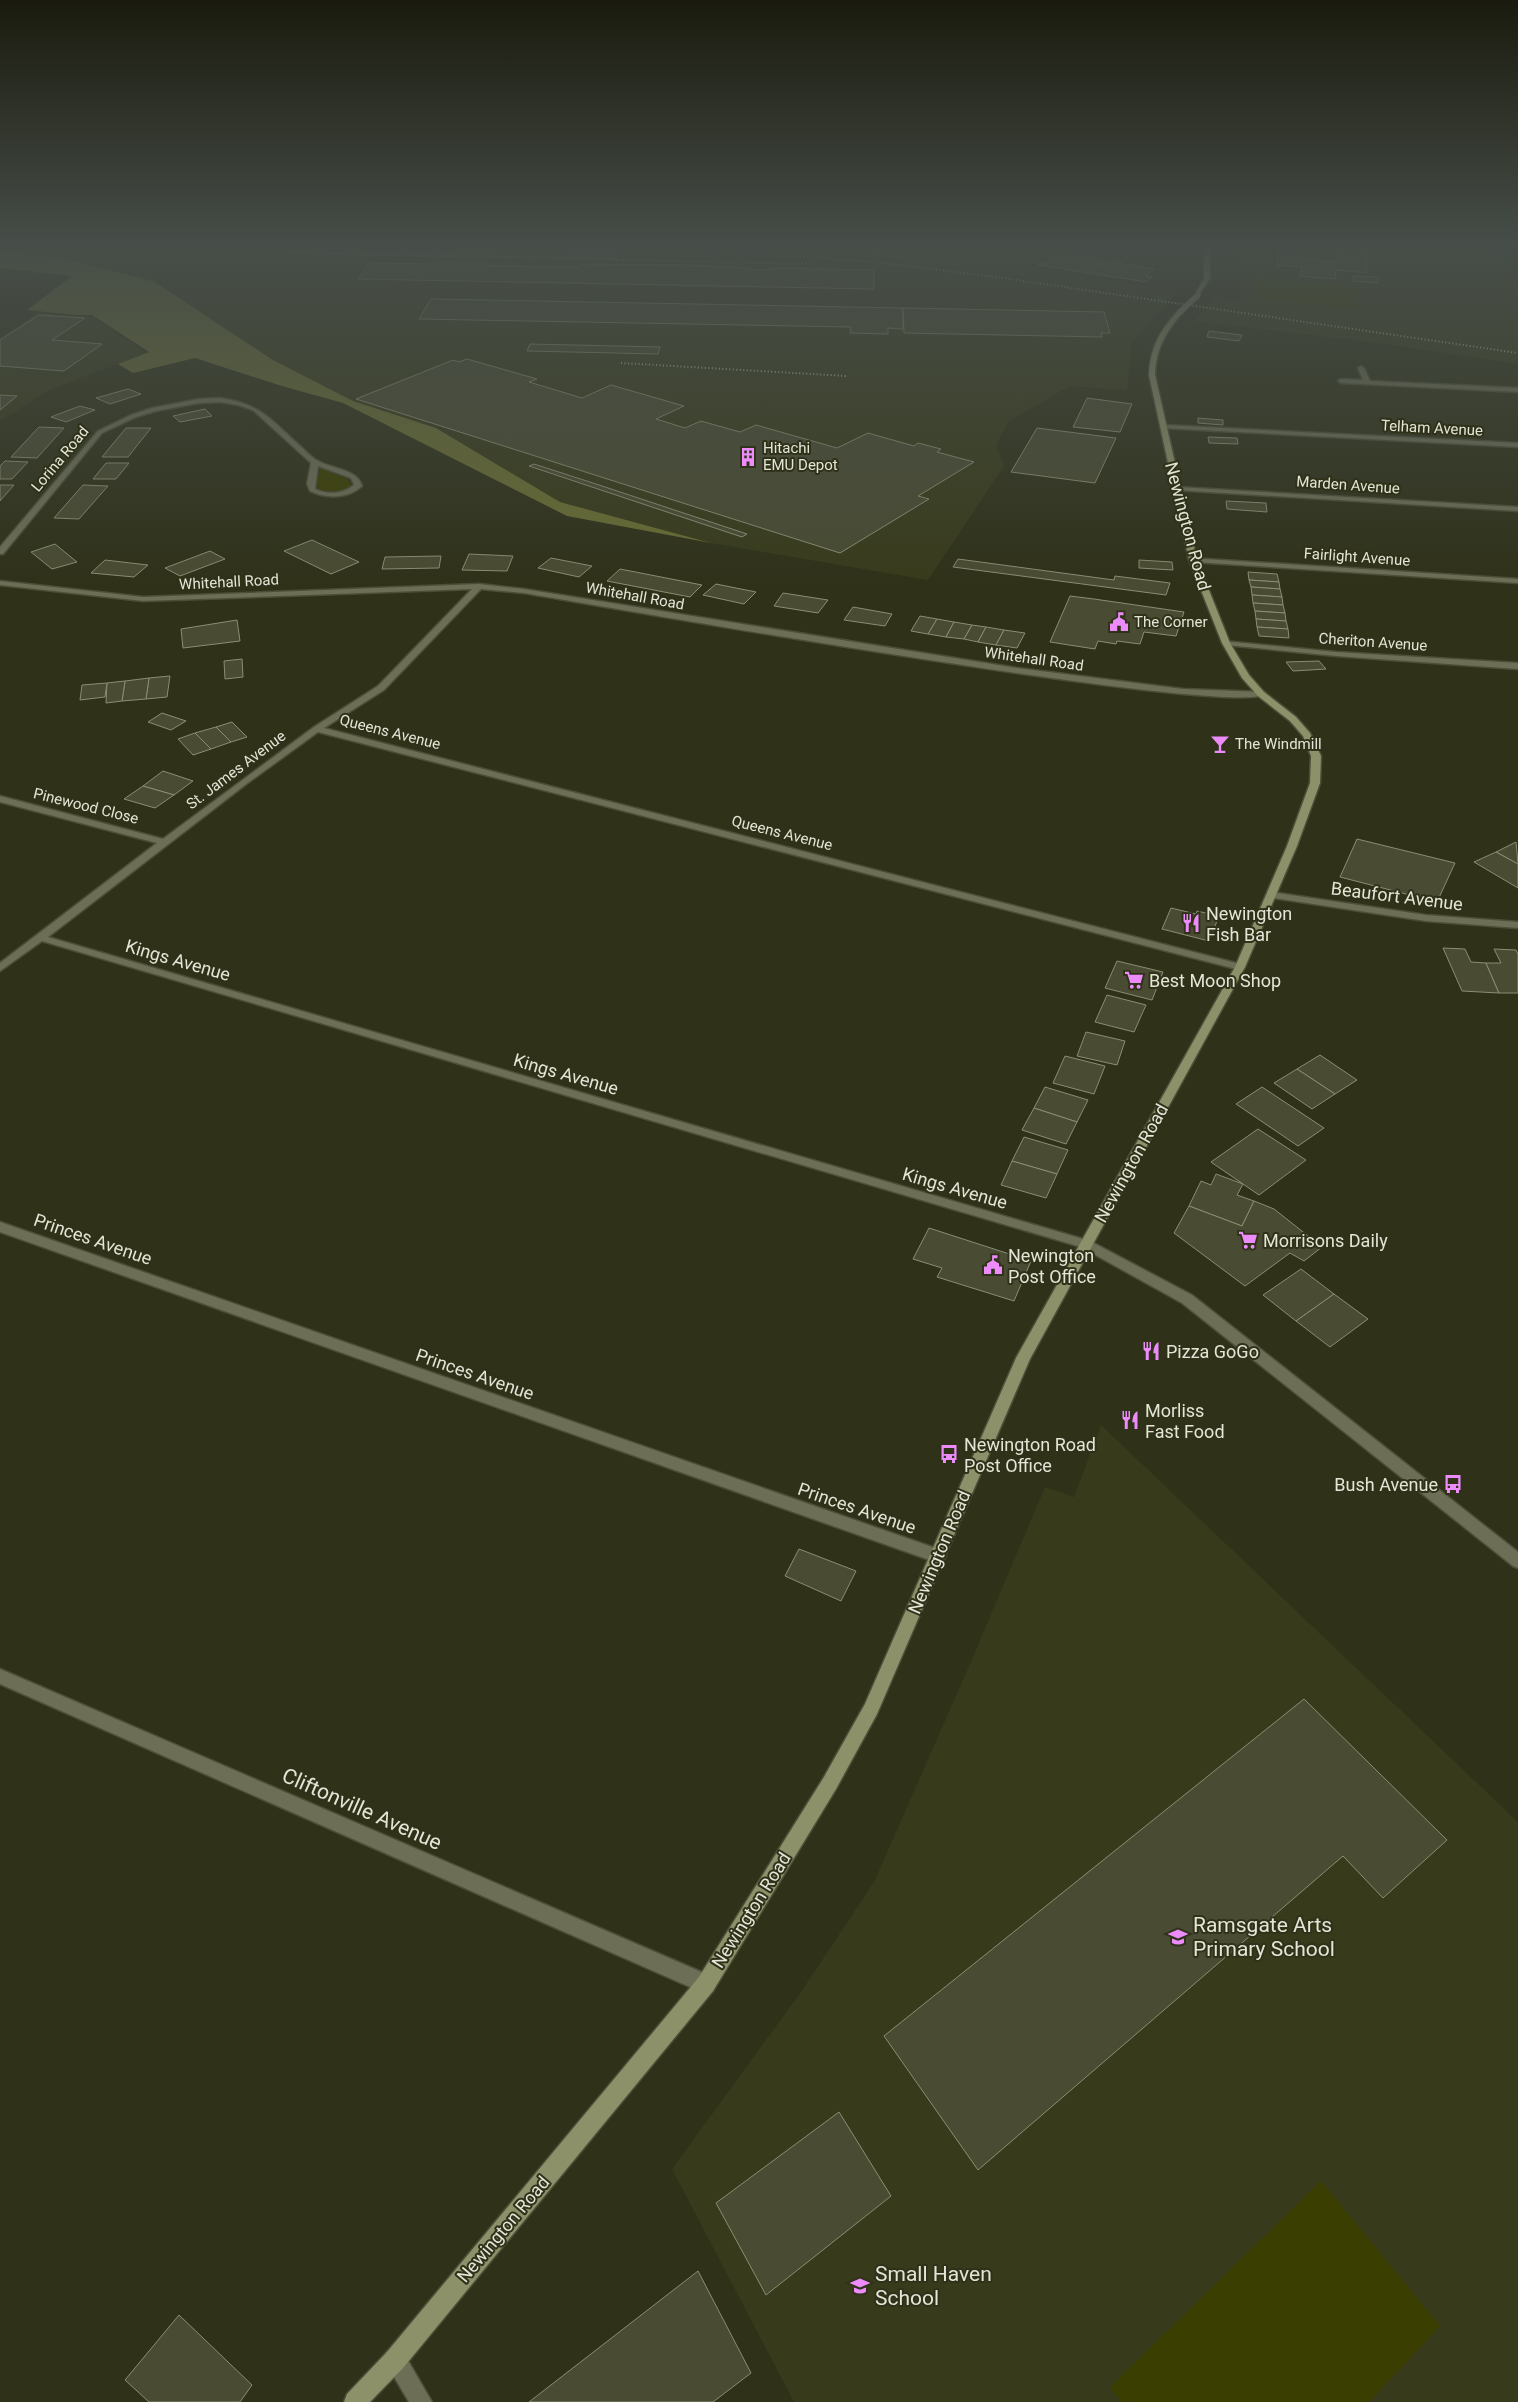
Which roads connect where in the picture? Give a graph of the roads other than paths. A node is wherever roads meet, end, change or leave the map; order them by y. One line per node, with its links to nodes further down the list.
1 (1152, 359): 6 (main road, Newington Road, bridge)
2 (1361, 368): 4 (street)
3 (1341, 381): 4 (street)
4 (1367, 382): 5 (street)
5 (1518, 390)
6 (1164, 427): 7 (street, Telham Avenue); 9 (main road, Newington Road)
7 (1518, 445)
8 (315, 462): 8 (street, Lorina Road); 11 (street, Lorina Road)
9 (1177, 490): 10 (street, Marden Avenue); 12 (main road, Newington Road)
10 (1518, 509)
11 (0, 552)
12 (1193, 560): 13 (street, Fairlight Avenue); 16 (main road, Newington Road)
13 (1518, 581)
14 (0, 583): 15 (street, Whitehall Road)
15 (479, 586): 18 (street, Whitehall Road); 19 (street, St. James Avenue)
16 (1226, 643): 17 (street, Cheriton Avenue); 18 (main road, Newington Road)
17 (1518, 666)
18 (1261, 694): 22 (main road, Newington Road)
19 (317, 729): 21 (street, St. James Avenue); 25 (street, Queens Avenue)
20 (0, 799): 21 (street, Pinewood Close)
21 (165, 842): 24 (street, St. James Avenue)
22 (1272, 895): 23 (street, Beaufort Avenue); 25 (main road, Newington Road)
23 (1518, 924)
24 (38, 937): 26 (street, St. James Avenue); 28 (street, Kings Avenue)
25 (1240, 967): 28 (main road, Newington Road)
26 (0, 968)
27 (0, 1227): 29 (street, Princes Avenue)
28 (1085, 1244): 29 (main road, Newington Road); 30 (street)
29 (938, 1556): 32 (main road, Newington Road)
30 (1518, 1561)
31 (0, 1676): 32 (street, Cliftonville Avenue)
32 (706, 1984): 33 (main road, Newington Road)
33 (395, 2360): 34 (main road, Newington Road); 35 (street)
34 (354, 2402)
35 (421, 2402)

